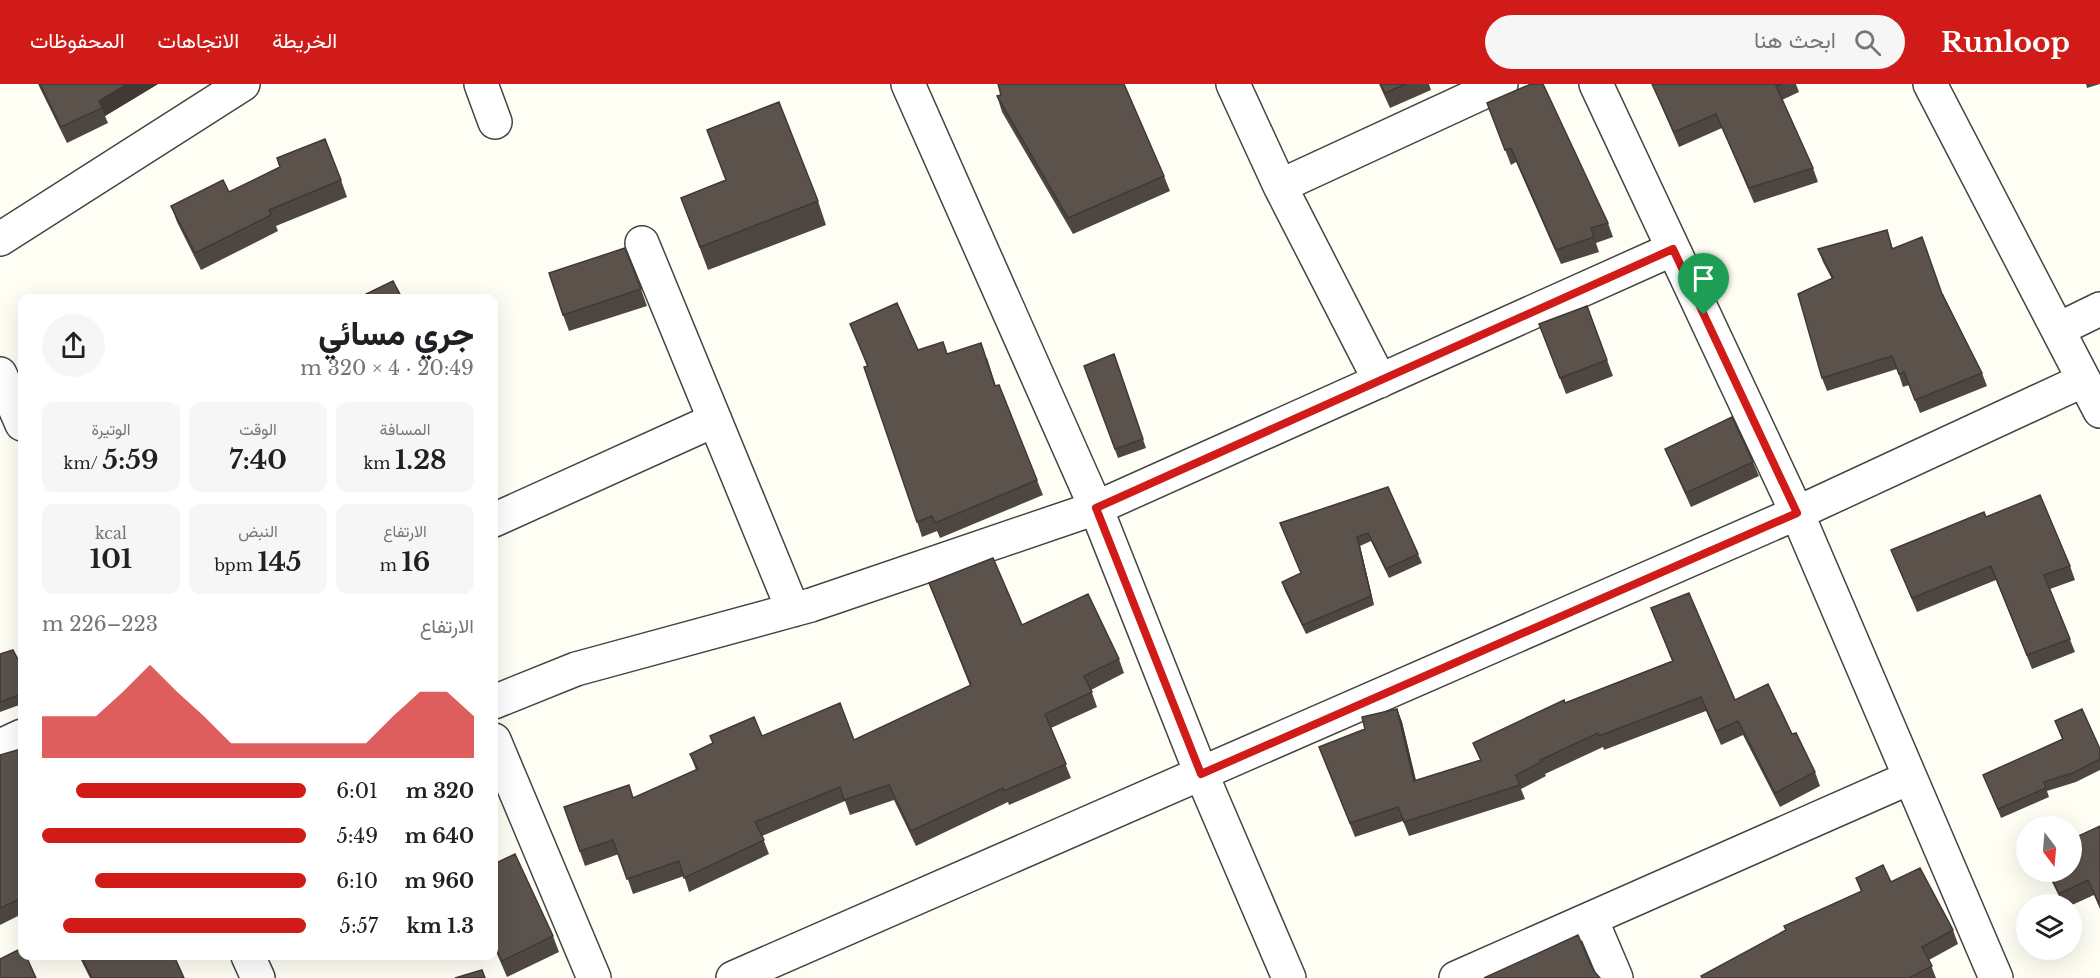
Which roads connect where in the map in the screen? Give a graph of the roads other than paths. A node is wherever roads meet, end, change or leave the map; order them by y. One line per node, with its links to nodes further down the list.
1 (481, 84): 8 (street)
2 (908, 84): 21 (street)
3 (1233, 84): 9 (street)
4 (1501, 84): 9 (street)
5 (1596, 84): 12 (street)
6 (1930, 84): 14 (street)
7 (230, 88): 10 (street)
8 (495, 122)
9 (1280, 186): 17 (street)
10 (0, 239)
11 (642, 243): 20 (street)
12 (1673, 249): 17 (street); 22 (street)
13 (2100, 309): 14 (street)
14 (2059, 329): 16 (street)
15 (0, 374): 19 (street)
16 (2084, 380): 18 (street); 22 (street)
17 (1380, 381): 21 (street)
18 (2100, 411)
19 (18, 415)
20 (715, 420): 23 (street); 24 (street)
21 (1096, 508): 24 (street); 29 (street)
22 (1797, 513): 29 (street); 30 (street)
23 (498, 518)
24 (793, 610): 25 (street)
25 (498, 700)
26 (18, 738): 27 (street)
27 (0, 746)
28 (498, 750): 32 (street)
29 (1201, 774): 33 (street); 34 (street)
30 (1910, 778): 31 (street); 37 (street)
31 (1591, 919): 35 (street); 36 (street)
32 (594, 978)
33 (733, 978)
34 (1289, 978)
35 (1456, 978)
36 (1616, 978)
37 (1996, 978)

